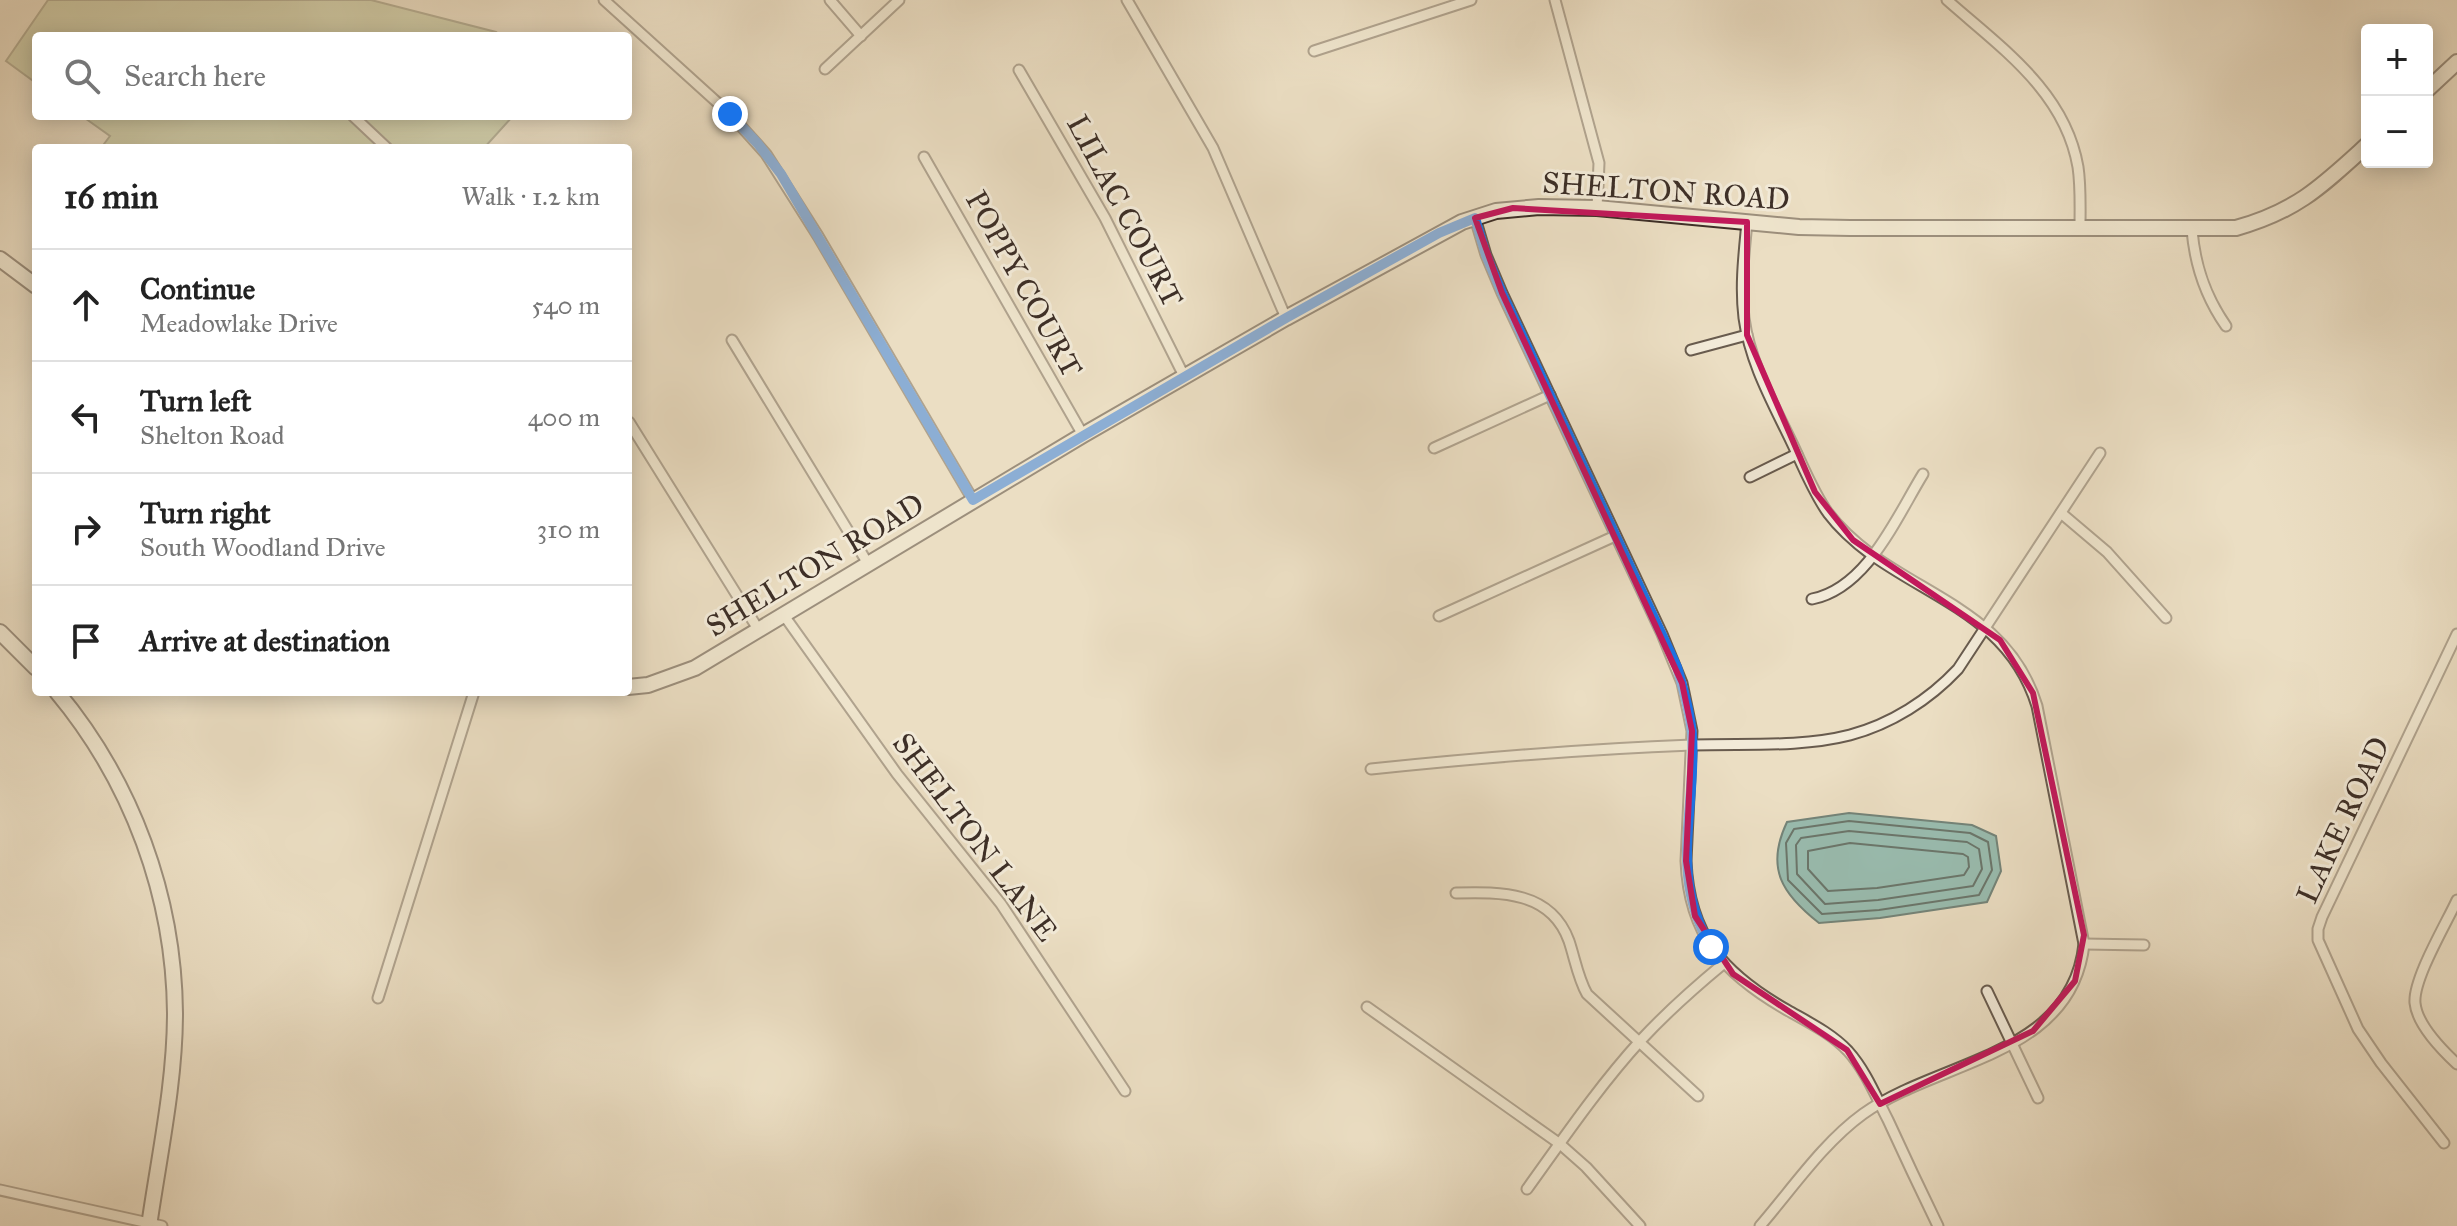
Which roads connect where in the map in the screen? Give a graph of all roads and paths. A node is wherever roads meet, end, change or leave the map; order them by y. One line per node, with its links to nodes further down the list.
1 (604, 0): 39 (street)
2 (830, 0): 8 (street)
3 (899, 0): 8 (street)
4 (1127, 0): 25 (street)
5 (1471, 0): 9 (street)
6 (1555, 0): 18 (street)
7 (1947, 0): 21 (street)
8 (861, 36): 11 (street)
9 (1314, 51)
10 (2457, 62): 13 (street)
11 (825, 69)
12 (1019, 70): 30 (street, LILAC COURT)
13 (2433, 84)
14 (357, 120): 15 (street)
15 (383, 144)
16 (2361, 150): 22 (street, SHELTON ROAD)
17 (924, 157): 33 (street, POPPY COURT)
18 (1597, 208): 19 (street, SHELTON ROAD); 20 (street, SHELTON ROAD)
19 (1475, 218): 25 (street, SHELTON ROAD); 31 (street)
20 (1747, 222): 21 (street, SHELTON ROAD); 27 (street)
21 (2080, 228): 22 (street, SHELTON ROAD)
22 (2192, 230): 26 (street)
23 (0, 259): 24 (street)
24 (32, 283)
25 (1286, 318): 30 (street, SHELTON ROAD)
26 (2226, 326)
27 (1747, 335): 29 (street); 36 (street)
28 (732, 340): 43 (street)
29 (1691, 350)
30 (1184, 376): 33 (street, SHELTON ROAD)
31 (1550, 395): 34 (street); 41 (street)
32 (632, 427): 49 (street)
33 (1083, 435): 39 (street, SHELTON ROAD)
34 (1434, 448)
35 (2100, 453): 40 (street)
36 (1797, 454): 38 (street); 42 (street)
37 (1923, 474): 42 (street)
38 (1750, 477)
39 (973, 500): 43 (street, SHELTON ROAD)
40 (2061, 513): 47 (street); 48 (street)
41 (1615, 536): 46 (street); 56 (street)
42 (1872, 555): 44 (street); 48 (street)
43 (867, 562): 45 (street, SHELTON ROAD)
44 (1812, 599)
45 (783, 614): 49 (street, SHELTON ROAD); 69 (street, SHELTON LANE)
46 (1439, 616)
47 (2166, 618)
48 (1987, 628): 56 (street); 60 (street)
49 (758, 629): 53 (street, SHELTON ROAD)
50 (0, 634): 52 (street)
51 (2457, 634): 73 (street, LAKE ROAD)
52 (32, 664)
53 (632, 686)
54 (60, 696): 77 (street)
55 (473, 696): 64 (street)
56 (1692, 745): 57 (street); 62 (street)
57 (1371, 769)
58 (1456, 893): 67 (street)
59 (2457, 900): 68 (street)
60 (2084, 944): 61 (street); 66 (street)
61 (2144, 945)
62 (1723, 964): 67 (street); 72 (street)
63 (1987, 991): 66 (street)
64 (378, 998)
65 (1367, 1007): 74 (street)
66 (2012, 1042): 71 (street); 72 (street)
67 (1638, 1043): 70 (street); 74 (street)
68 (2457, 1064)
69 (1125, 1091)
70 (1698, 1096)
71 (2038, 1098)
72 (1880, 1104): 79 (street); 80 (street)
73 (2444, 1143)
74 (1560, 1144): 75 (street); 78 (street)
75 (1527, 1189)
76 (0, 1190): 77 (street)
77 (154, 1225)
78 (1640, 1226)
79 (1760, 1226)
80 (1938, 1226)

